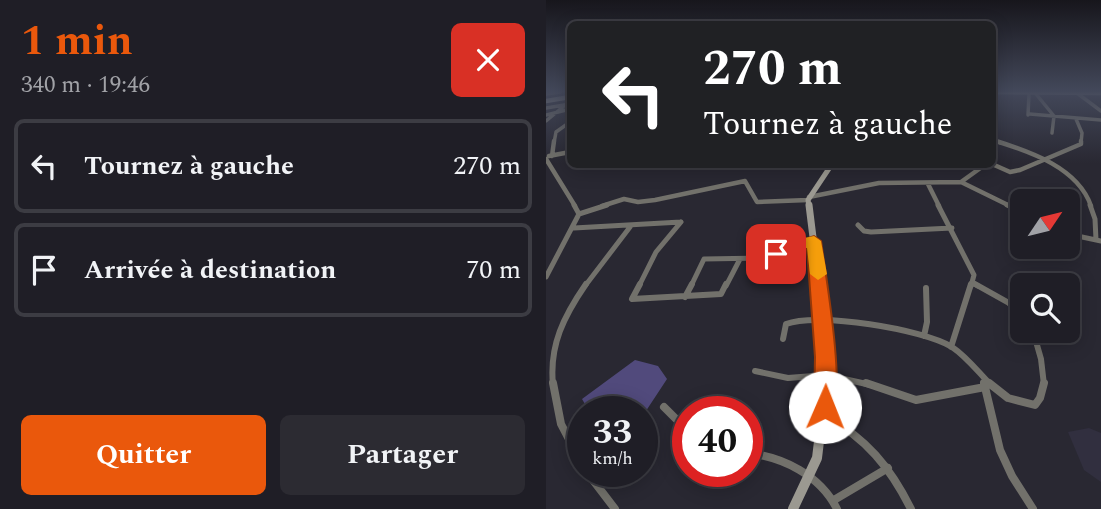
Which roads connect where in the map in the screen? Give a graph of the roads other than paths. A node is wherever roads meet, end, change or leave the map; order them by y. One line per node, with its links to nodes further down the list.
1 (1048, 116): 2 (street)
2 (1054, 116): 3 (street); 6 (street)
3 (1076, 119): 4 (street); 10 (street)
4 (1101, 120)
5 (567, 124): 9 (street)
6 (1052, 133)
7 (996, 141): 10 (street)
8 (567, 153): 9 (street)
9 (548, 157): 18 (street)
10 (1046, 160): 11 (street); 24 (street)
11 (996, 166)
12 (829, 168): 16 (street)
13 (980, 168): 14 (street)
14 (961, 182): 15 (street); 17 (street)
15 (928, 184): 16 (street); 22 (street)
16 (809, 199): 18 (street); 25 (street)
17 (1010, 206)
18 (579, 214): 21 (street)
19 (858, 225): 22 (street)
20 (631, 227): 21 (street); 30 (street); 43 (street)
21 (574, 228): 27 (street)
22 (951, 228): 28 (street)
23 (1080, 236): 24 (street)
24 (1099, 240)
25 (814, 241): 26 (street); 32 (street)
26 (740, 259): 30 (street); 30 (street)
27 (546, 278)
28 (973, 284): 31 (street); 36 (street)
29 (926, 288): 33 (street)
30 (685, 298)
31 (1010, 304)
32 (822, 319): 33 (street); 34 (street); 38 (street)
33 (924, 336): 36 (street)
34 (783, 339)
35 (1037, 343): 39 (street)
36 (951, 347): 39 (street)
37 (755, 371): 38 (street)
38 (826, 375): 39 (street); 42 (street)
39 (984, 384): 52 (street)
40 (664, 407): 41 (street)
41 (672, 415)
42 (825, 416): 45 (street); 46 (street)
43 (567, 436)
44 (763, 455): 46 (street)
45 (888, 468): 48 (street); 51 (street)
46 (809, 478): 48 (street); 50 (street)
47 (598, 487): 49 (street)
48 (835, 504)
49 (615, 509)
50 (793, 509)
51 (911, 509)
52 (1033, 509)

